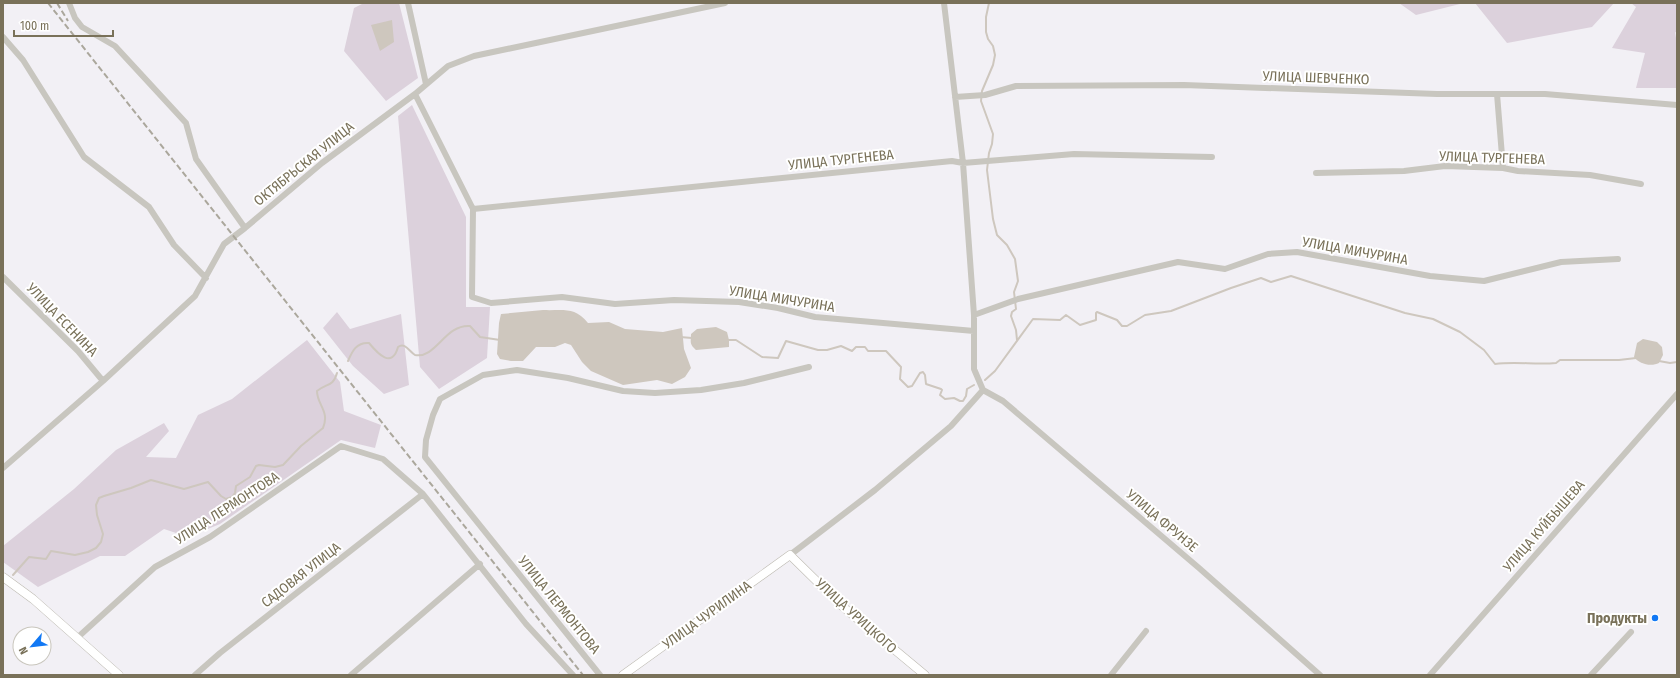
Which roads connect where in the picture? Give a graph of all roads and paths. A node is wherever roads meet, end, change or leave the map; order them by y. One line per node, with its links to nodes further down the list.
1 (69, 3): 17 (street)
2 (408, 3): 6 (street)
3 (724, 3): 6 (street, ОКТЯБРЬСКАЯ УЛИЦА)
4 (944, 3): 9 (street)
5 (3, 37): 20 (street)
6 (426, 84): 7 (street, ОКТЯБРЬСКАЯ УЛИЦА)
7 (415, 94): 16 (street); 17 (street, ОКТЯБРЬСКАЯ УЛИЦА)
8 (1497, 94): 9 (street, УЛИЦА ШЕВЧЕНКО); 10 (street, УЛИЦА ШЕВЧЕНКО); 13 (street)
9 (955, 97): 12 (street)
10 (1677, 106)
11 (1212, 157): 12 (street, УЛИЦА ТУРГЕНЕВА)
12 (963, 163): 16 (street, УЛИЦА ТУРГЕНЕВА); 21 (street)
13 (1503, 168): 14 (street, УЛИЦА ТУРГЕНЕВА); 15 (street, УЛИЦА ТУРГЕНЕВА)
14 (1316, 173)
15 (1641, 184)
16 (473, 209): 22 (street, УЛИЦА МИЧУРИНА)
17 (245, 228): 20 (street, ОКТЯБРЬСКАЯ УЛИЦА)
18 (1618, 259): 21 (street, УЛИЦА МИЧУРИНА)
19 (3, 277): 24 (street, УЛИЦА ЕСЕНИНА)
20 (206, 278): 24 (street, ОКТЯБРЬСКАЯ УЛИЦА)
21 (974, 315): 22 (street)
22 (974, 331): 25 (street)
23 (809, 367): 39 (street, УЛИЦА ЛЕРМОНТОВА)
24 (104, 381): 27 (street, ОКТЯБРЬСКАЯ УЛИЦА)
25 (983, 390): 29 (street); 43 (street, УЛИЦА ФРУНЗЕ)
26 (1677, 394): 44 (street, УЛИЦА КУЙБЫШЕВА)
27 (3, 468)
28 (423, 494): 30 (street); 34 (street, УЛИЦА ЛЕРМОНТОВА); 36 (street, САДОВАЯ УЛИЦА)
29 (790, 555): 40 (street, УЛИЦА ЧУРИЛИНА); 41 (street, УЛИЦА УРИЦКОГО)
30 (480, 564): 37 (street); 38 (street)
31 (3, 577): 34 (street)
32 (1146, 631): 42 (street)
33 (1631, 632): 45 (street)
34 (77, 638): 35 (street)
35 (119, 675)
36 (195, 675)
37 (351, 675)
38 (573, 675)
39 (600, 675)
40 (623, 675)
41 (924, 675)
42 (1111, 675)
43 (1320, 675)
44 (1430, 675)
45 (1591, 675)

